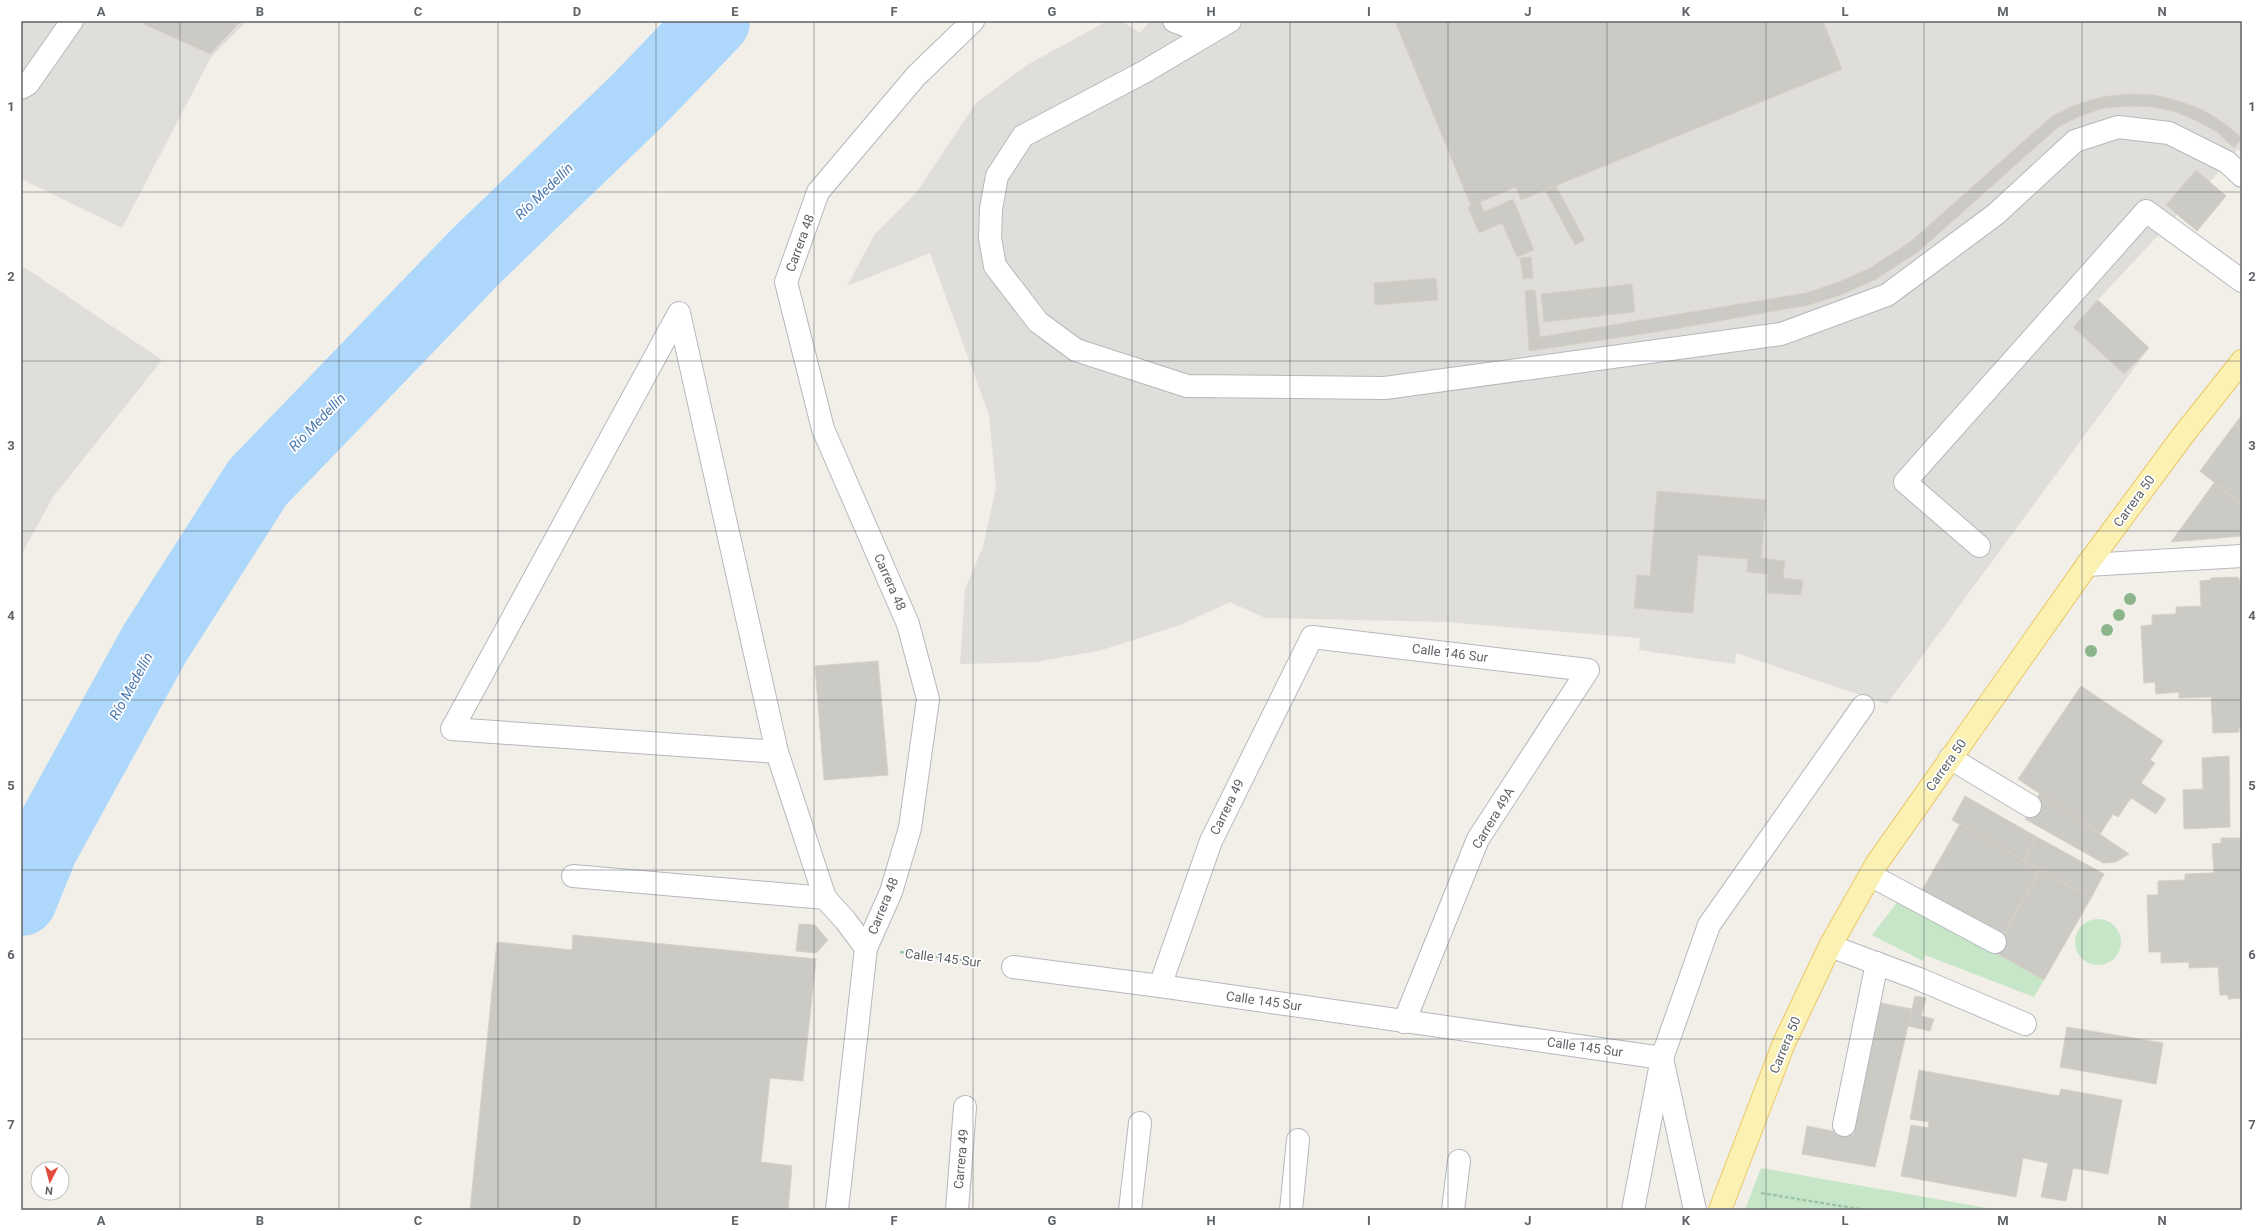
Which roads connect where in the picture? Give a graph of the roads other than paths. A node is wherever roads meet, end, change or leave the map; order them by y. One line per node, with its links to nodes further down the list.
1 (72, 21): 6 (street)
2 (973, 21): 24 (street, Carrera 48)
3 (1174, 21): 5 (street)
4 (1230, 21): 5 (street)
5 (1208, 34): 7 (street)
6 (21, 88)
7 (2242, 176)
8 (2242, 280): 10 (street)
9 (2242, 361): 12 (main road, Carrera 50)
10 (1979, 546)
11 (2242, 556): 12 (street)
12 (2087, 565): 17 (main road, Carrera 50)
13 (1312, 637): 14 (street, Calle 146 Sur); 27 (street, Carrera 49)
14 (1588, 670): 28 (street, Carrera 49A)
15 (1863, 706): 30 (street)
16 (777, 752): 16 (street); 21 (street)
17 (1950, 758): 18 (street); 19 (main road, Carrera 50)
18 (2030, 806)
19 (1870, 875): 22 (street); 23 (main road, Carrera 50)
20 (573, 876): 21 (street)
21 (825, 898): 24 (street)
22 (1995, 942)
23 (1830, 946): 25 (street); 43 (main road, Carrera 50)
24 (866, 948): 36 (street, Carrera 48)
25 (1877, 963): 29 (street); 33 (street)
26 (1013, 967): 27 (street, Calle 145 Sur)
27 (1160, 986): 28 (street, Calle 145 Sur)
28 (1404, 1022): 30 (street, Calle 145 Sur)
29 (2026, 1024)
30 (1662, 1058): 41 (street); 42 (street)
31 (965, 1108): 37 (street, Carrera 49)
32 (1140, 1123): 38 (street)
33 (1844, 1125)
34 (1298, 1140): 39 (street)
35 (1458, 1161): 40 (street)
36 (837, 1210)
37 (957, 1210)
38 (1130, 1210)
39 (1291, 1210)
40 (1453, 1210)
41 (1633, 1210)
42 (1695, 1210)
43 (1720, 1210)

